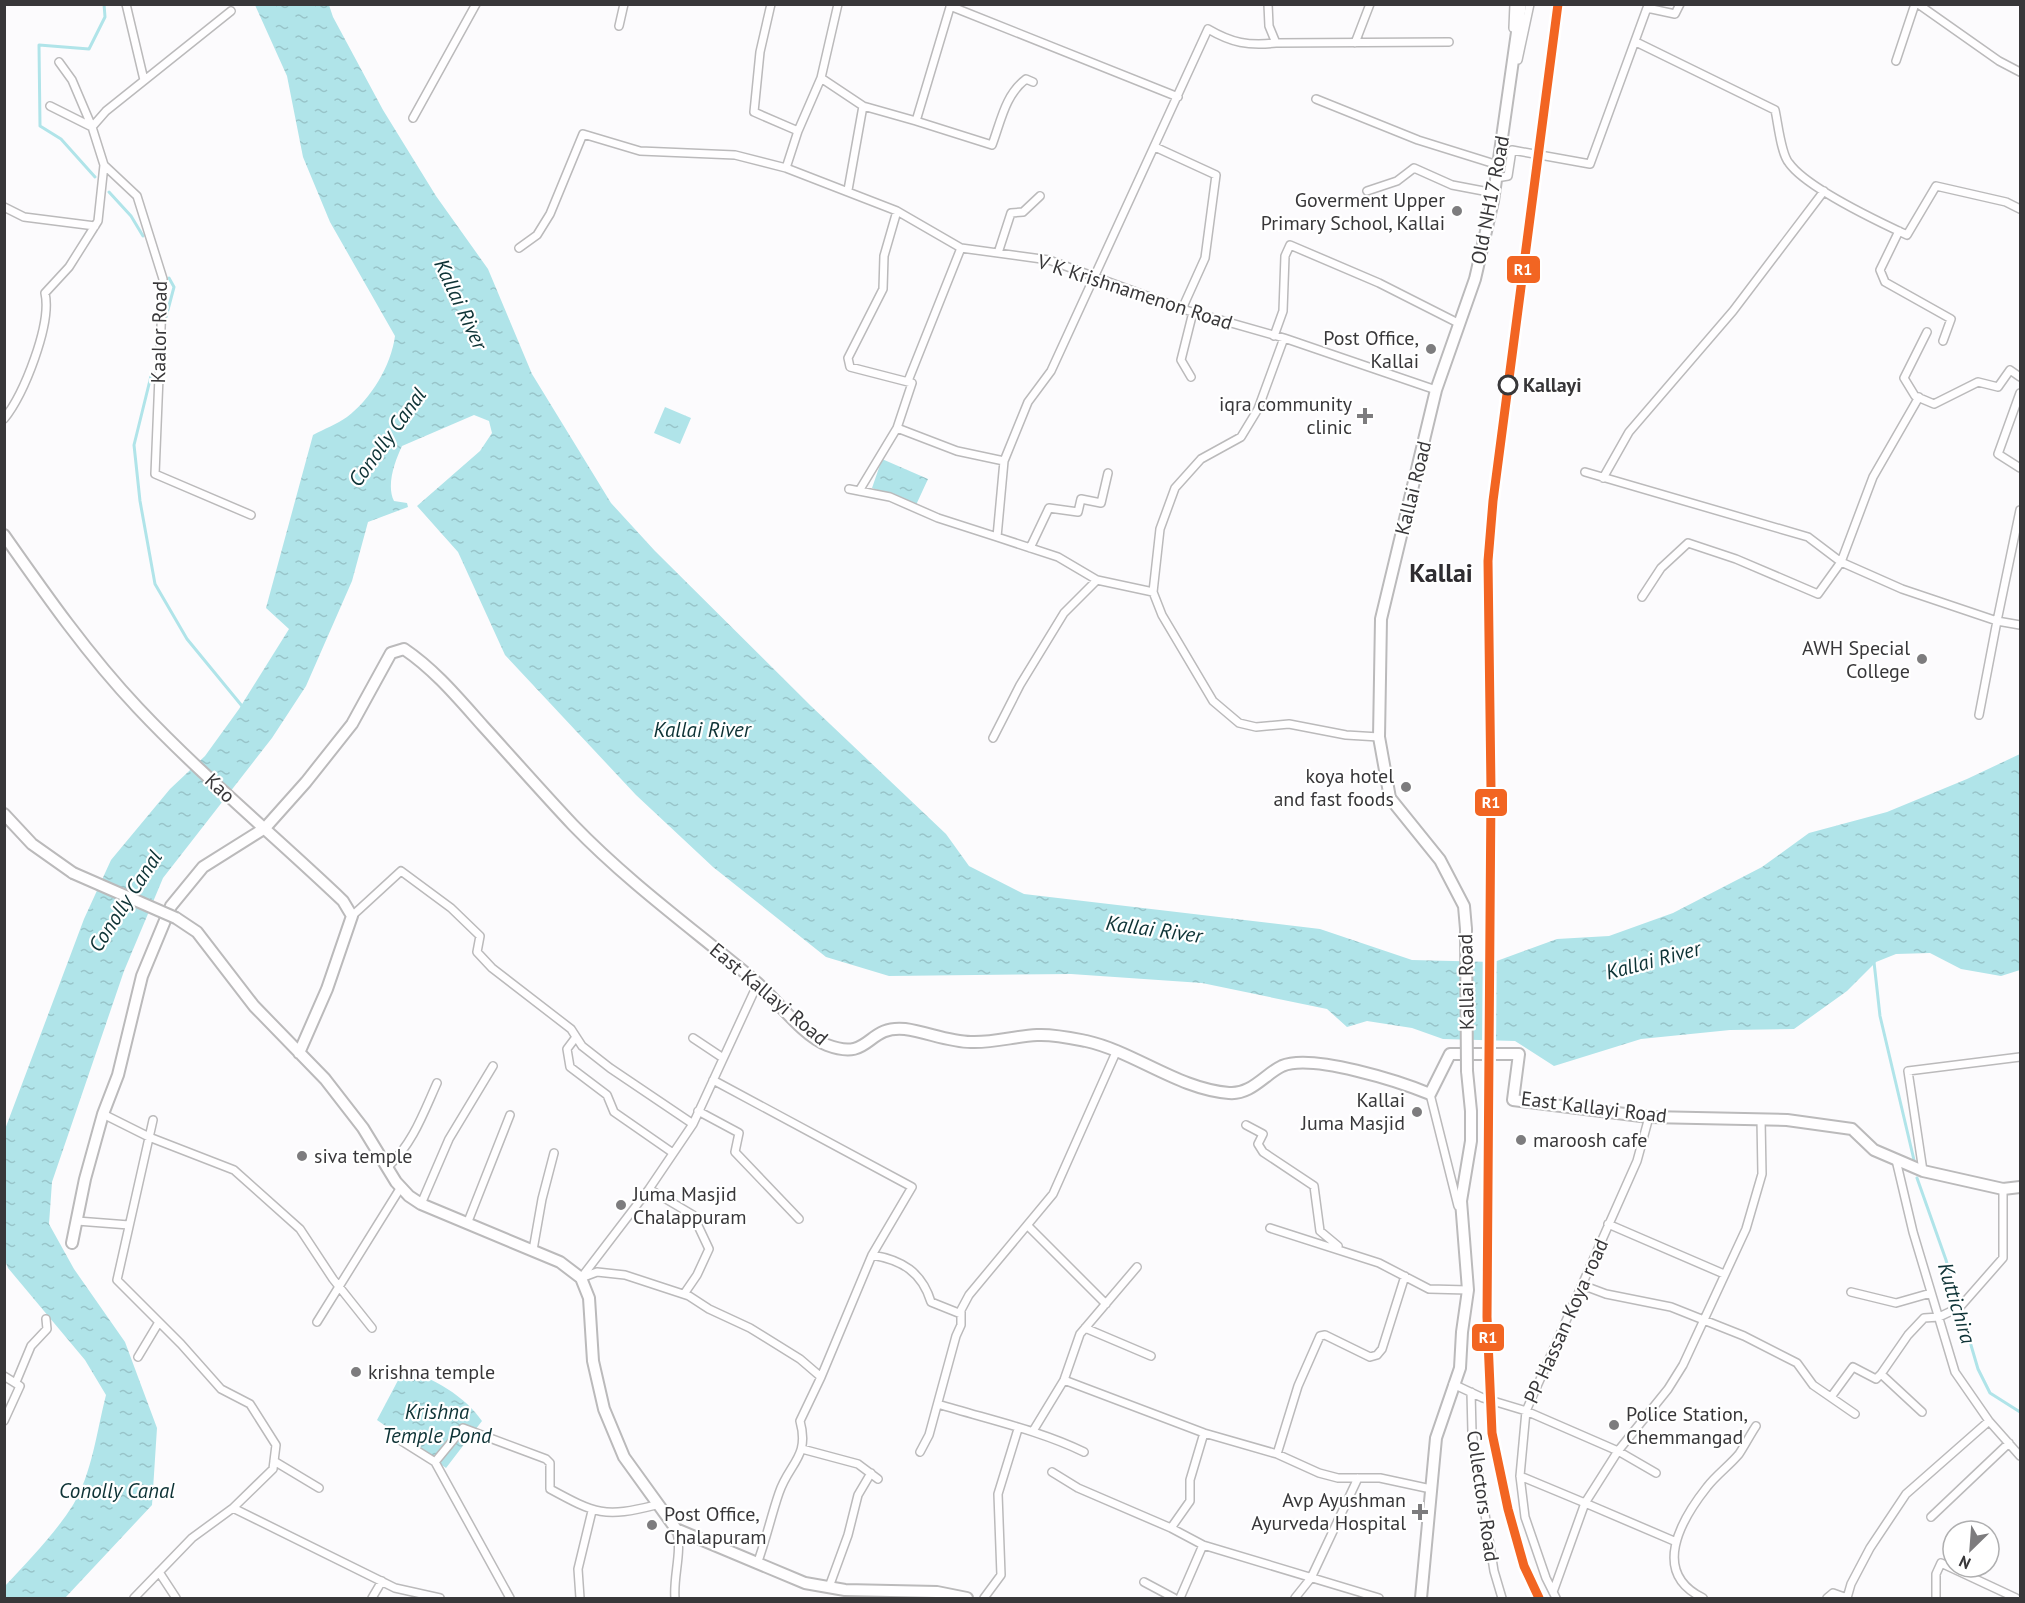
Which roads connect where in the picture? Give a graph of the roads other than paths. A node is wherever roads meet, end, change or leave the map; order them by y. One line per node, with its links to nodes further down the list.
1 (126, 4): 22 (street)
2 (476, 4): 28 (street)
3 (624, 4): 13 (street)
4 (771, 4): 31 (street)
5 (838, 4): 21 (street)
6 (1268, 4): 16 (street)
7 (1370, 4): 17 (street)
8 (1680, 4): 15 (street)
9 (1916, 4): 18 (street); 20 (street)
10 (950, 5): 24 (street); 29 (street)
11 (1522, 5): 34 (street, Old NH17 Road)
12 (231, 11): 22 (street)
13 (619, 26)
14 (1449, 42): 17 (street)
15 (1636, 42): 36 (street); 39 (street)
16 (1276, 43): 17 (street); 24 (street)
17 (1356, 43)
18 (1896, 61)
19 (59, 62): 30 (street, Kaalor Road)
20 (2020, 72)
21 (821, 78): 26 (street); 31 (street)
22 (144, 80): 30 (street)
23 (1033, 82): 29 (street)
24 (1178, 97): 32 (street)
25 (1316, 99): 34 (street)
26 (863, 105): 29 (street); 37 (street)
27 (50, 106): 30 (street)
28 (413, 118)
29 (916, 121)
30 (92, 127): 33 (street, Kaalor Road)
31 (798, 131): 35 (street)
32 (1155, 147): 50 (street); 51 (street)
33 (104, 165): 45 (street); 74 (street, Kaalor Road)
34 (1498, 165): 36 (street, Old NH17 Road)
35 (786, 168): 37 (street, V K Krishnamenon Road); 47 (street, V K Krishnamenon Road)
36 (1496, 178): 40 (street, Old NH17 Road)
37 (848, 190): 44 (street, V K Krishnamenon Road)
38 (1367, 191): 40 (street)
39 (1824, 191): 46 (street); 70 (street)
40 (1494, 193): 53 (street, Old NH17 Road)
41 (1040, 196): 49 (street)
42 (4, 207): 45 (street)
43 (2020, 208): 46 (street)
44 (897, 211): 48 (street, V K Krishnamenon Road); 60 (street)
45 (95, 225): 64 (street)
46 (1899, 231): 57 (street)
47 (519, 248)
48 (961, 248): 49 (street, V K Krishnamenon Road); 60 (street)
49 (998, 253): 50 (street, V K Krishnamenon Road)
50 (1094, 276): 51 (street, V K Krishnamenon Road); 66 (street)
51 (1182, 309): 52 (street, V K Krishnamenon Road)
52 (1193, 312): 55 (street, V K Krishnamenon Road); 58 (street)
53 (1458, 323): 55 (street); 61 (street, Old NH17 Road)
54 (1927, 332): 63 (street)
55 (1274, 336): 56 (street, V K Krishnamenon Road)
56 (1284, 338): 61 (street, V K Krishnamenon Road); 80 (street)
57 (1943, 341)
58 (1191, 377)
59 (2020, 377): 63 (street)
60 (908, 381): 65 (street)
61 (1436, 390): 85 (street, Kallai Road)
62 (2020, 393): 67 (street)
63 (1919, 397): 78 (street)
64 (4, 419)
65 (897, 428): 66 (street); 72 (street)
66 (1004, 461): 76 (street)
67 (2020, 468)
68 (1585, 472): 70 (street)
69 (1108, 473): 77 (street)
70 (1603, 478): 78 (street)
71 (849, 489): 72 (street)
72 (859, 491): 76 (street)
73 (2020, 510): 82 (street)
74 (250, 515)
75 (4, 535): 88 (street, Kao)
76 (997, 537): 77 (street)
77 (1030, 548): 79 (street)
78 (1840, 562): 81 (street); 82 (street)
79 (1097, 580): 80 (street); 86 (street)
80 (1153, 592): 85 (street)
81 (1642, 597)
82 (1997, 621): 83 (street); 84 (street)
83 (2020, 625)
84 (1979, 715)
85 (1379, 737): 121 (street, Kallai Road, bridge)
86 (993, 738)
87 (4, 814): 94 (street, bridge)
88 (265, 828): 89 (street, Kao); 90 (street, East Kallayi Road); 102 (street, East Kallayi Road)
89 (352, 916): 91 (street); 94 (street)
90 (758, 983): 93 (street, East Kallayi Road); 96 (street)
91 (576, 1037): 107 (street); 111 (street)
92 (693, 1038): 96 (street)
93 (1117, 1050): 100 (street, East Kallayi Road); 126 (street)
94 (299, 1053): 113 (street)
95 (2020, 1057): 114 (street)
96 (723, 1058): 98 (street)
97 (493, 1066): 119 (street)
98 (713, 1080): 101 (street); 131 (street)
99 (437, 1083): 113 (street)
100 (1430, 1094): 104 (street, East Kallayi Road); 121 (street)
101 (698, 1111): 107 (street); 120 (street)
102 (103, 1114): 109 (street); 122 (street, East Kallayi Road)
103 (510, 1115): 123 (street)
104 (1649, 1117): 105 (street, East Kallayi Road); 124 (street, PP Hassan Koya road)
105 (1761, 1119): 112 (street, East Kallayi Road); 133 (street)
106 (153, 1120): 109 (street)
107 (693, 1124): 111 (street)
108 (1246, 1125): 129 (street)
109 (149, 1137): 125 (street); 136 (street)
110 (554, 1153): 130 (street)
111 (673, 1153): 117 (street)
112 (1896, 1160): 114 (street, East Kallayi Road); 140 (street)
113 (388, 1167): 115 (street)
114 (1923, 1172): 118 (street, East Kallayi Road)
115 (400, 1187): 119 (street); 136 (street)
116 (2020, 1187): 118 (street, East Kallayi Road)
117 (649, 1189): 135 (street); 141 (street)
118 (2003, 1189): 144 (street)
119 (421, 1204): 123 (street)
120 (799, 1219)
121 (1462, 1220): 138 (street, Kallai Road)
122 (76, 1221): 125 (street); 128 (street, East Kallayi Road)
123 (467, 1224): 130 (street)
124 (1608, 1224): 133 (street); 137 (street, PP Hassan Koya road)
125 (129, 1225): 147 (street)
126 (1028, 1226): 142 (street); 143 (street)
127 (1270, 1228): 129 (street)
128 (72, 1243)
129 (1342, 1249): 134 (street)
130 (533, 1250): 135 (street)
131 (872, 1255): 143 (street); 155 (street)
132 (1137, 1268): 142 (street)
133 (1724, 1274): 146 (street)
134 (1405, 1276): 138 (street); 177 (street)
135 (581, 1278): 141 (street); 190 (street)
136 (338, 1284): 148 (street); 149 (street)
137 (1581, 1285): 146 (street); 162 (street, PP Hassan Koya road)
138 (1468, 1290): 158 (street, Kallai Road)
139 (1851, 1292): 140 (street)
140 (1931, 1293): 144 (street)
141 (684, 1294): 155 (street)
142 (1106, 1304): 150 (street)
143 (961, 1314): 161 (street)
144 (1939, 1317): 153 (street); 166 (street)
145 (46, 1319): 157 (street)
146 (1703, 1319): 160 (street); 174 (street)
147 (159, 1322): 152 (street); 179 (street)
148 (317, 1322)
149 (372, 1328)
150 (1085, 1328): 151 (street); 156 (street)
151 (1151, 1356)
152 (138, 1357)
153 (1881, 1374): 160 (street); 163 (street)
154 (4, 1376): 157 (street)
155 (821, 1377): 173 (street)
156 (1064, 1380): 169 (street); 170 (street)
157 (16, 1382): 165 (street)
158 (1453, 1384): 159 (street); 188 (street, Kallai Road)
159 (1472, 1392): 162 (street); 221 (street, Collectors Road)
160 (1832, 1398): 164 (street)
161 (938, 1404): 168 (street); 175 (street)
162 (1526, 1411): 174 (street); 184 (street, PP Hassan Koya road)
163 (1922, 1412)
164 (1855, 1414)
165 (4, 1420)
166 (1989, 1421): 172 (street); 206 (street)
167 (1756, 1426): 196 (street)
168 (1018, 1429): 169 (street); 215 (street)
169 (1034, 1431): 176 (street)
170 (1204, 1433): 177 (street); 194 (street)
171 (400, 1440): 180 (street)
172 (2008, 1443): 178 (street); 193 (street)
173 (802, 1449): 181 (street); 198 (street)
174 (1618, 1451): 183 (street); 189 (street)
175 (920, 1452)
176 (1084, 1452)
177 (1277, 1454): 185 (street)
178 (2020, 1456)
179 (274, 1461): 187 (street); 191 (street)
180 (435, 1462): 192 (street); 211 (street)
181 (871, 1473): 186 (street); 203 (street)
182 (1052, 1473): 194 (street)
183 (1656, 1473)
184 (1520, 1476): 189 (street); 205 (street, PP Hassan Koya road)
185 (1358, 1478): 188 (street); 200 (street)
186 (878, 1479)
187 (319, 1488)
188 (1431, 1488): 220 (street, Kallai Road)
189 (1585, 1503): 196 (street); 205 (street)
190 (656, 1505): 192 (street); 195 (street)
191 (233, 1508): 199 (street); 201 (street)
192 (592, 1511): 212 (street)
193 (1931, 1517)
194 (1171, 1528): 197 (street)
195 (676, 1529): 198 (street); 213 (street)
196 (1674, 1541): 222 (street)
197 (1203, 1545): 200 (street); 217 (street)
198 (757, 1564): 203 (street)
199 (159, 1572): 207 (street); 208 (street)
200 (1311, 1578): 218 (street); 219 (street)
201 (381, 1581): 209 (street); 210 (street)
202 (1144, 1582): 216 (street)
203 (829, 1587): 204 (street)
204 (912, 1595): 214 (street)
205 (1554, 1595)
206 (1847, 1598): 223 (street)
207 (134, 1599)
208 (176, 1599)
209 (372, 1599)
210 (440, 1599)
211 (510, 1599)
212 (580, 1599)
213 (675, 1599)
214 (967, 1599)
215 (984, 1599)
216 (1174, 1599)
217 (1180, 1599)
218 (1295, 1599)
219 (1379, 1599)
220 (1421, 1599)
221 (1502, 1599)
222 (1704, 1599)
223 (1827, 1599)
224 (1936, 1599): 225 (street)
225 (2016, 1599)

